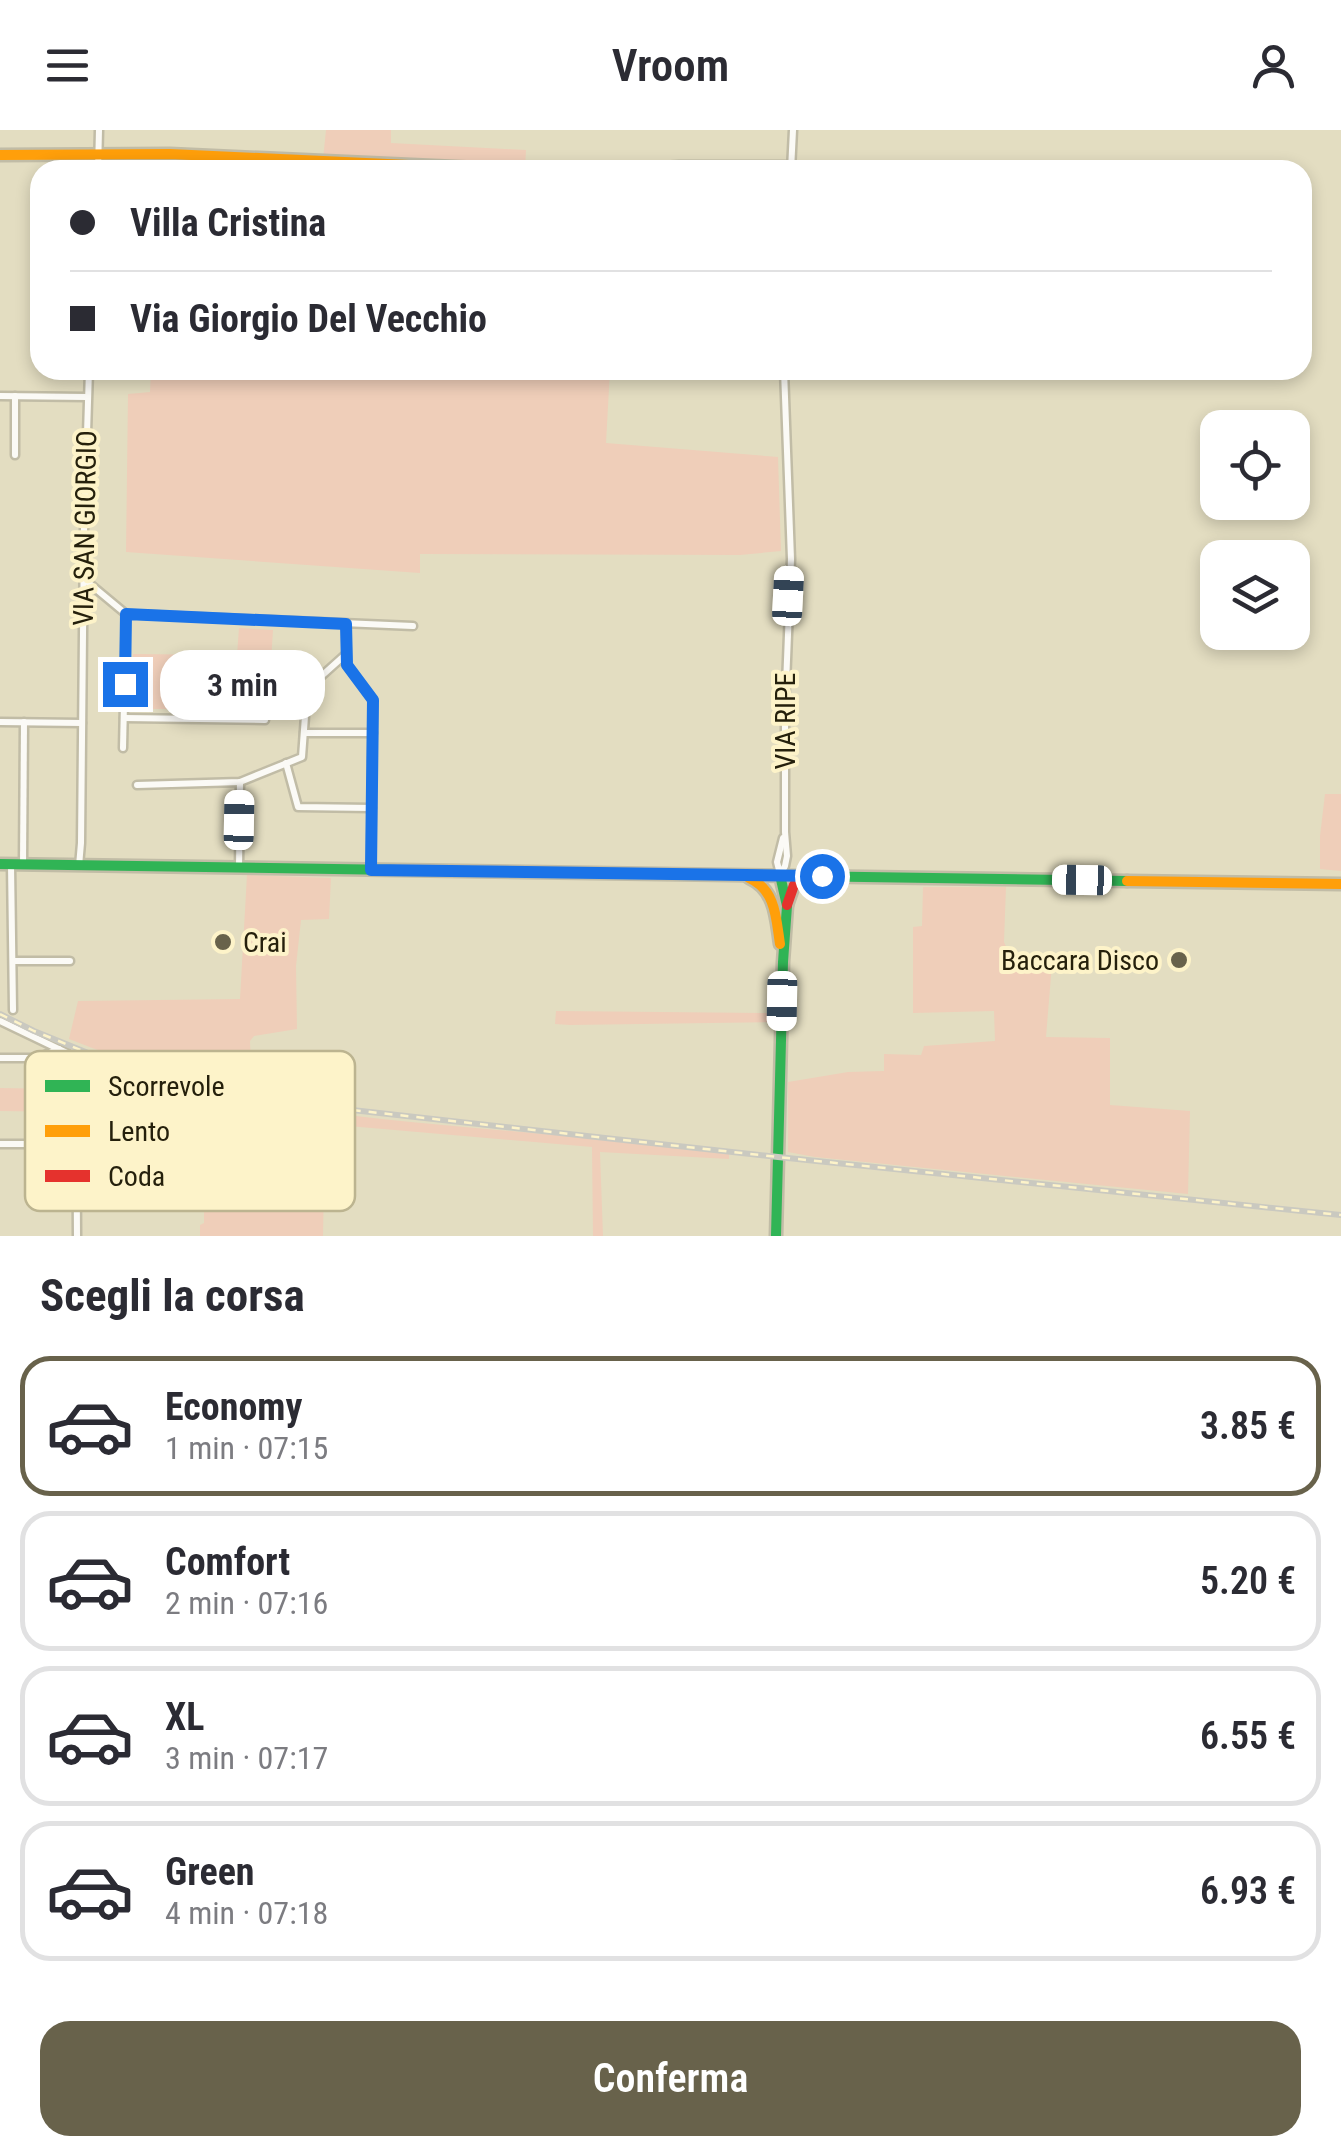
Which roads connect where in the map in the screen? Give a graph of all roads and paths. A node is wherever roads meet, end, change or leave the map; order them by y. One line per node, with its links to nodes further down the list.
1 (99, 130): 3 (street)
2 (794, 130): 7 (street)
3 (98, 154): 4 (main road); 5 (street); 6 (main road)
4 (0, 155)
5 (98, 160)
6 (300, 160)
7 (792, 160)
8 (89, 380): 12 (street, VIA SAN GIORGIO)
9 (784, 380): 36 (street, VIA RIPE)
10 (0, 396): 11 (street)
11 (15, 396): 12 (street); 13 (street)
12 (88, 397): 14 (street, VIA SAN GIORGIO)
13 (14, 455)
14 (84, 578): 15 (street); 23 (street, VIA SAN GIORGIO)
15 (126, 614): 16 (street); 19 (street)
16 (346, 624): 17 (street); 18 (street)
17 (413, 626)
18 (346, 654): 24 (street); 25 (street)
19 (124, 718): 20 (street); 26 (street)
20 (265, 720)
21 (0, 722): 22 (street)
22 (24, 722): 23 (street); 31 (street)
23 (82, 723): 32 (street, VIA SAN GIORGIO)
24 (304, 732): 25 (street); 27 (street)
25 (373, 733): 30 (street)
26 (123, 748)
27 (286, 763): 28 (street); 30 (street)
28 (240, 782): 29 (street); 33 (street)
29 (138, 786)
30 (372, 808): 34 (street)
31 (12, 864): 32 (main road); 41 (street)
32 (79, 866): 33 (main road)
33 (238, 868): 34 (main road)
34 (371, 870): 35 (main road)
35 (726, 875): 36 (main road); 39 (main road)
36 (780, 875): 37 (main road); 39 (main road); 40 (main road)
37 (801, 876): 38 (main road); 40 (main road)
38 (1341, 884)
39 (772, 898): 43 (main road)
40 (787, 906): 43 (main road)
41 (13, 961): 42 (street); 44 (street)
42 (70, 961)
43 (783, 962): 51 (main road)
44 (12, 1010)
45 (0, 1021): 46 (street)
46 (59, 1049): 47 (street); 48 (street)
47 (54, 1051)
48 (62, 1051)
49 (77, 1211): 50 (street)
50 (77, 1236)
51 (776, 1236)

